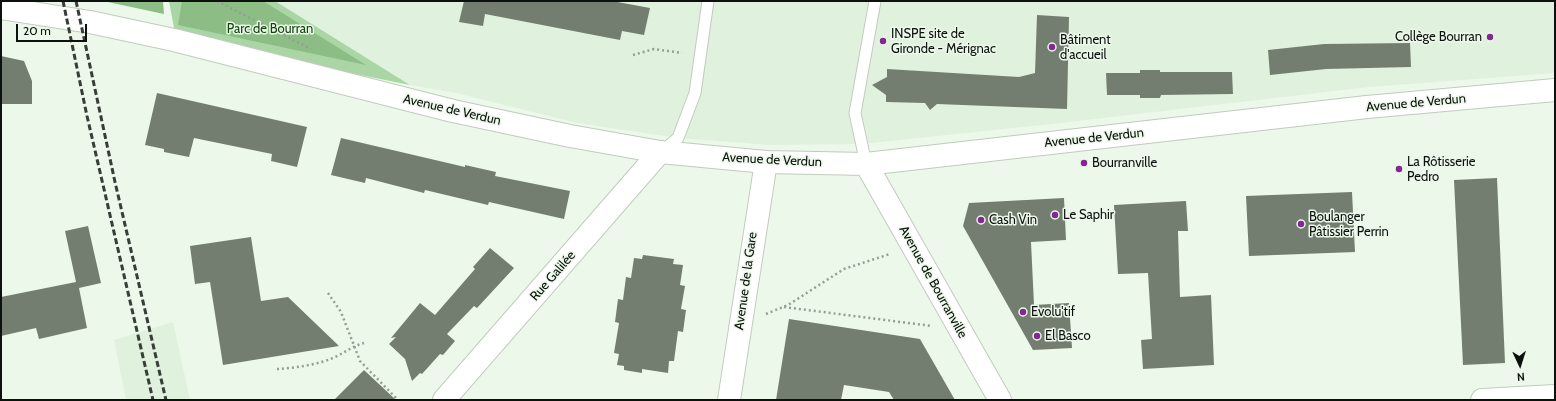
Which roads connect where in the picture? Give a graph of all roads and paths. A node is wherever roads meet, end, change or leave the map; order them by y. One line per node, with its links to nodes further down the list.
1 (708, 1): 5 (lane)
2 (874, 1): 9 (lane)
3 (1, 8): 7 (main road, Avenue de Verdun)
4 (633, 55): 5 (path)
5 (701, 56): 7 (lane)
6 (1555, 90): 9 (main road, Avenue de Verdun)
7 (660, 152): 8 (main road, Avenue de Verdun); 20 (main road, Rue Galilée)
8 (766, 162): 9 (main road, Avenue de Verdun); 13 (main road, Avenue de la Gare)
9 (866, 164): 10 (main road, Avenue de Bourranville)
10 (913, 246): 12 (path); 14 (main road, Avenue de Bourranville)
11 (328, 293): 16 (path)
12 (784, 307): 13 (path); 14 (path)
13 (740, 326): 21 (main road, Avenue de la Gare)
14 (960, 330): 22 (main road, Avenue de Bourranville)
15 (364, 343): 16 (path)
16 (354, 346): 17 (path); 19 (path)
17 (277, 368)
18 (1555, 396): 23 (main road)
19 (398, 400)
20 (444, 400)
21 (729, 400)
22 (1000, 400)
23 (1482, 400)

